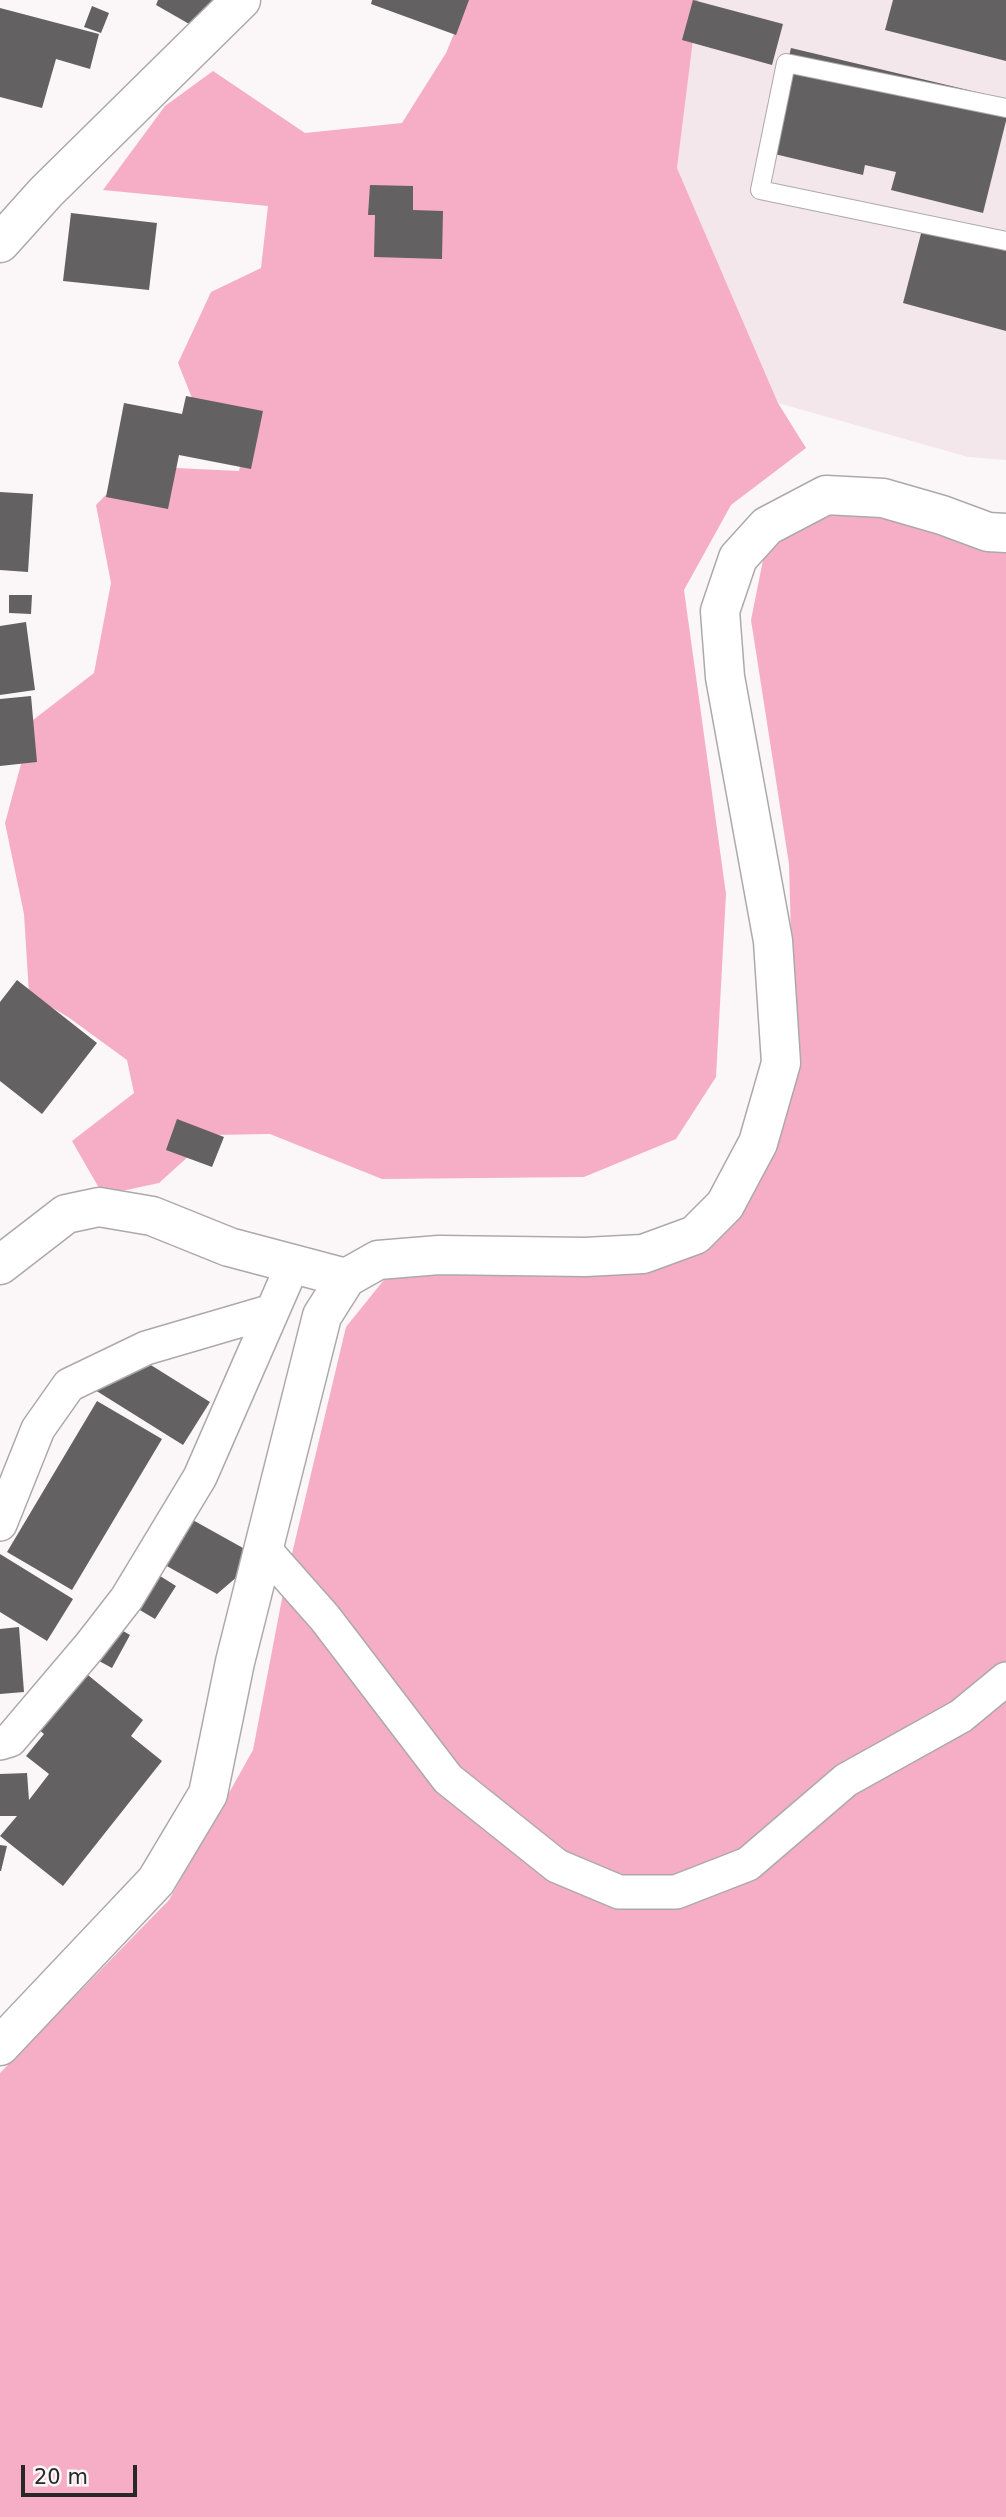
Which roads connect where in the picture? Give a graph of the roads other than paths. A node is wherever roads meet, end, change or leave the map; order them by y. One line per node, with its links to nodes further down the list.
1 (241, 0): 4 (main road)
2 (1006, 108): 3 (lane)
3 (1006, 241)
4 (0, 243)
5 (1006, 533): 8 (main road)
6 (293, 1264): 7 (main road); 8 (main road); 9 (street)
7 (0, 1265)
8 (346, 1278): 11 (main road)
9 (272, 1311): 10 (street); 13 (street)
10 (0, 1524)
11 (264, 1549): 12 (street); 14 (main road)
12 (1006, 1679)
13 (0, 1743)
14 (0, 2046)

